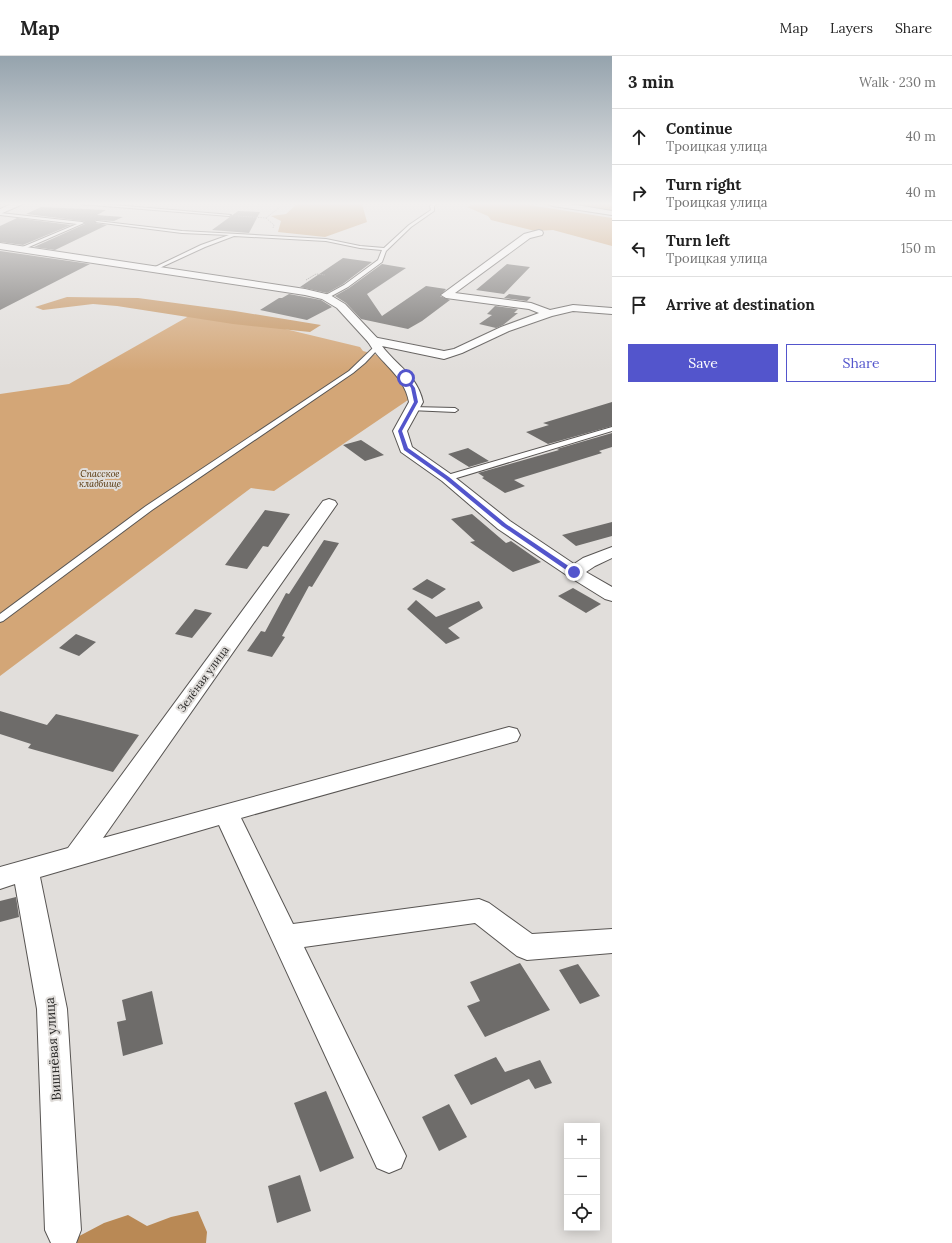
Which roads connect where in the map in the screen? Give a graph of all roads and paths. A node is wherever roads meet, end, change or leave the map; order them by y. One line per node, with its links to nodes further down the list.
1 (84, 259): 5 (street)
2 (175, 259): 5 (lane)
3 (381, 259): 6 (lane)
4 (495, 259): 8 (street)
5 (153, 270): 6 (street)
6 (326, 297): 9 (street)
7 (612, 311): 8 (street)
8 (549, 313): 10 (street)
9 (375, 344): 10 (street); 11 (street); 20 (lane)
10 (424, 352): 11 (street)
11 (392, 363): 12 (street)
12 (412, 408): 13 (lane); 15 (street)
13 (455, 410)
14 (612, 429): 15 (lane)
15 (447, 478): 18 (street)
16 (329, 504): 23 (street, Зелёная улица)
17 (612, 552): 18 (street)
18 (574, 572): 19 (street)
19 (612, 595)
20 (0, 619)
21 (509, 735): 22 (street)
22 (226, 813): 23 (street); 25 (street)
23 (77, 855): 24 (street)
24 (13, 874): 28 (street, Вишнёвая улица)
25 (284, 938): 26 (street); 27 (street)
26 (612, 941)
27 (389, 1156)
28 (63, 1230)

